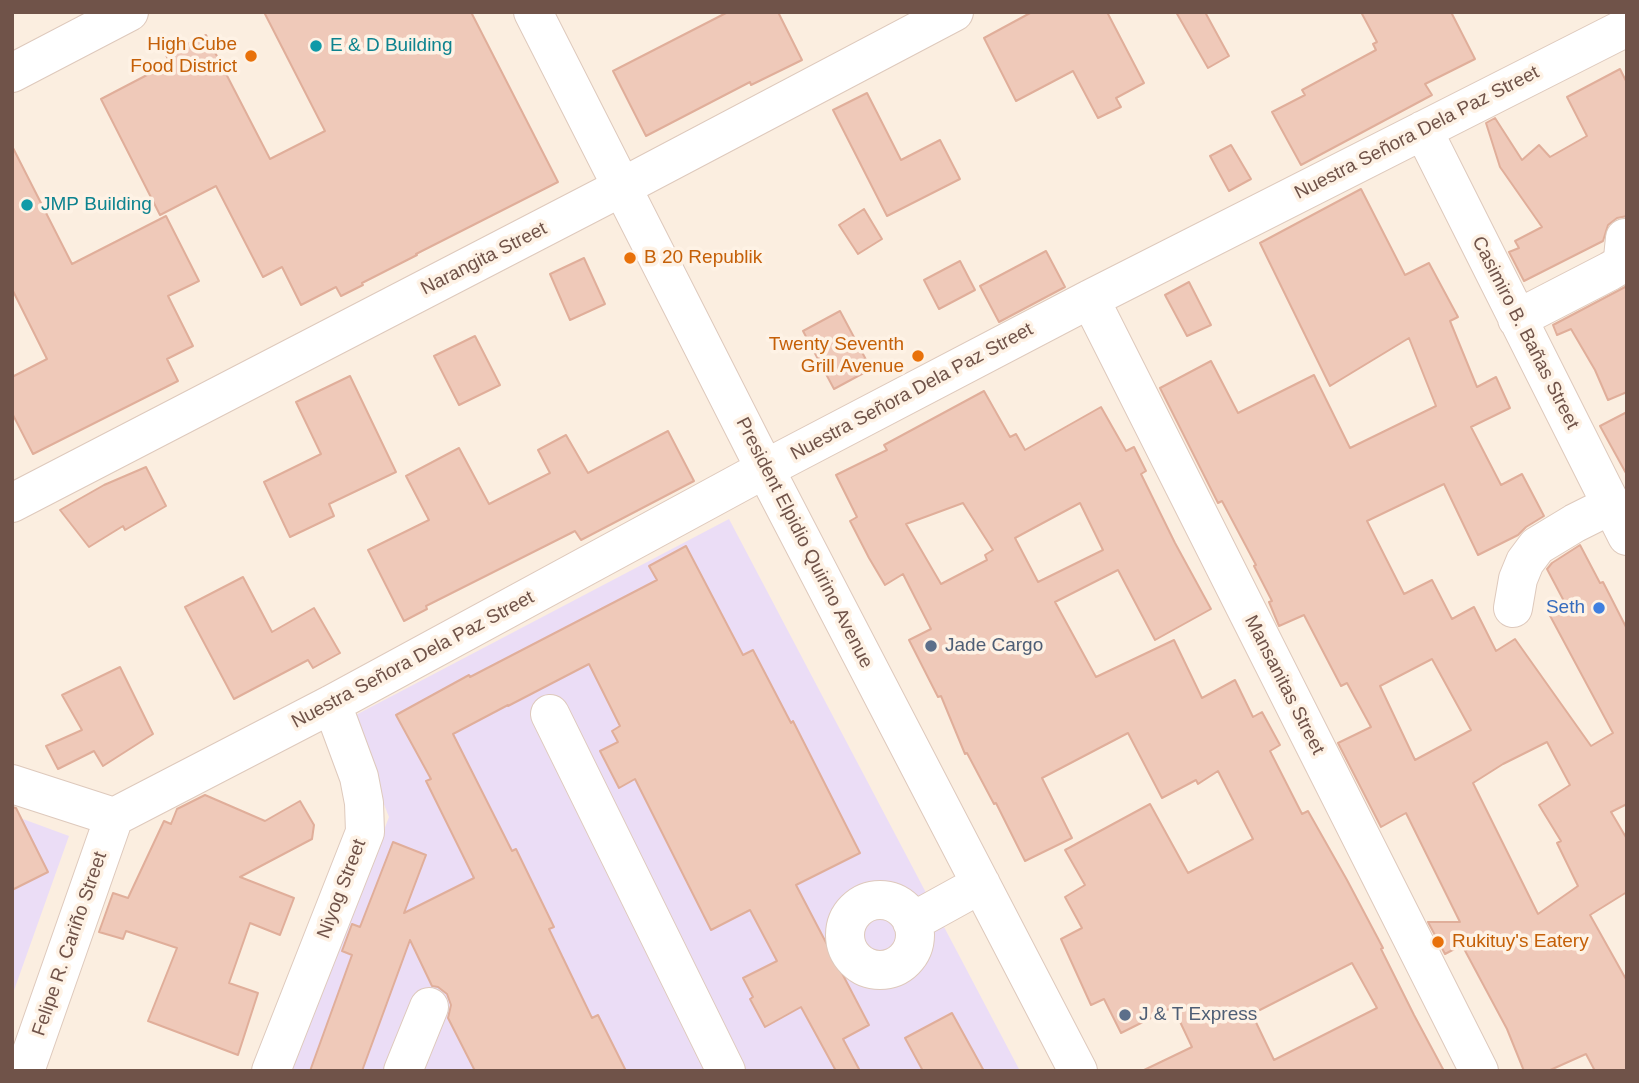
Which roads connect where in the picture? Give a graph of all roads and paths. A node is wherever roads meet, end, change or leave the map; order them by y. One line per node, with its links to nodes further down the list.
1 (129, 12): 5 (street)
2 (533, 12): 7 (street, President Elpidio Quirino Avenue)
3 (954, 12): 7 (street, Narangita Street)
4 (1627, 27): 6 (street, Nuestra Señora Dela Paz Street)
5 (12, 73)
6 (1423, 130): 9 (street, Nuestra Señora Dela Paz Street); 10 (street, Casimiro B. Bañas Street)
7 (622, 187): 11 (street, President Elpidio Quirino Avenue); 12 (street, Narangita Street)
8 (1625, 238): 10 (street)
9 (1090, 299): 11 (street, Nuestra Señora Dela Paz Street); 27 (street, Mansanitas Street)
10 (1517, 319): 13 (street, Casimiro B. Bañas Street)
11 (765, 469): 15 (street, Nuestra Señora Dela Paz Street); 19 (street, President Elpidio Quirino Avenue)
12 (17, 490)
13 (1619, 521): 14 (street)
14 (1513, 608)
15 (332, 704): 18 (street, Nuestra Señora Dela Paz Street); 23 (street, Niyog Street)
16 (550, 714): 25 (street)
17 (12, 783): 18 (street)
18 (114, 817): 22 (street, Felipe R. Cariño Street)
19 (981, 884): 20 (street); 26 (street, President Elpidio Quirino Avenue)
20 (912, 922)
21 (429, 1007): 24 (street)
22 (25, 1071)
23 (271, 1071)
24 (403, 1071)
25 (726, 1071)
26 (1078, 1071)
27 (1479, 1071)

